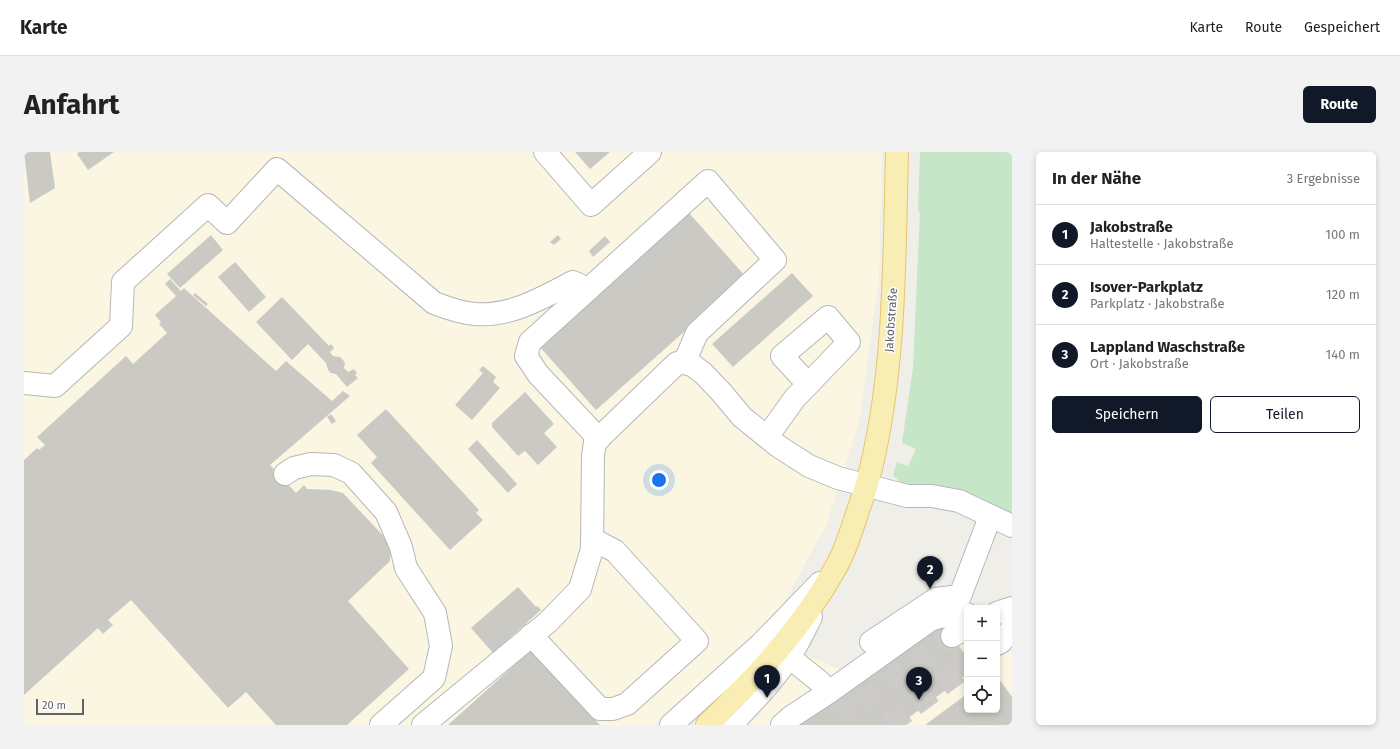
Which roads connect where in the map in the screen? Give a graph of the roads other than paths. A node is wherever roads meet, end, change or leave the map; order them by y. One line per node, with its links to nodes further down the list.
1 (545, 152): 2 (street)
2 (650, 152)
3 (897, 152): 11 (main road, Jakobstraße)
4 (588, 289): 5 (street); 6 (street); 9 (street)
5 (684, 363): 8 (street); 9 (street)
6 (24, 383)
7 (808, 384): 8 (street)
8 (767, 437): 11 (street)
9 (599, 438): 14 (street)
10 (285, 474): 25 (street)
11 (867, 486): 12 (street); 15 (main road, Jakobstraße)
12 (990, 517): 13 (street); 21 (street)
13 (1012, 526)
14 (592, 539): 20 (street); 20 (street)
15 (836, 567): 23 (street, Jakobstraße); 27 (street, Jakobstraße); 28 (main road)
16 (1012, 608): 17 (street)
17 (1000, 612)
18 (964, 614): 24 (street)
19 (1012, 628): 22 (street)
20 (532, 635): 26 (street)
21 (871, 642)
22 (1000, 642)
23 (796, 662): 24 (street); 29 (street, Jakobstraße)
24 (833, 692): 30 (street)
25 (381, 725)
26 (423, 725)
27 (671, 725)
28 (707, 725)
29 (731, 725)
30 (782, 725)

